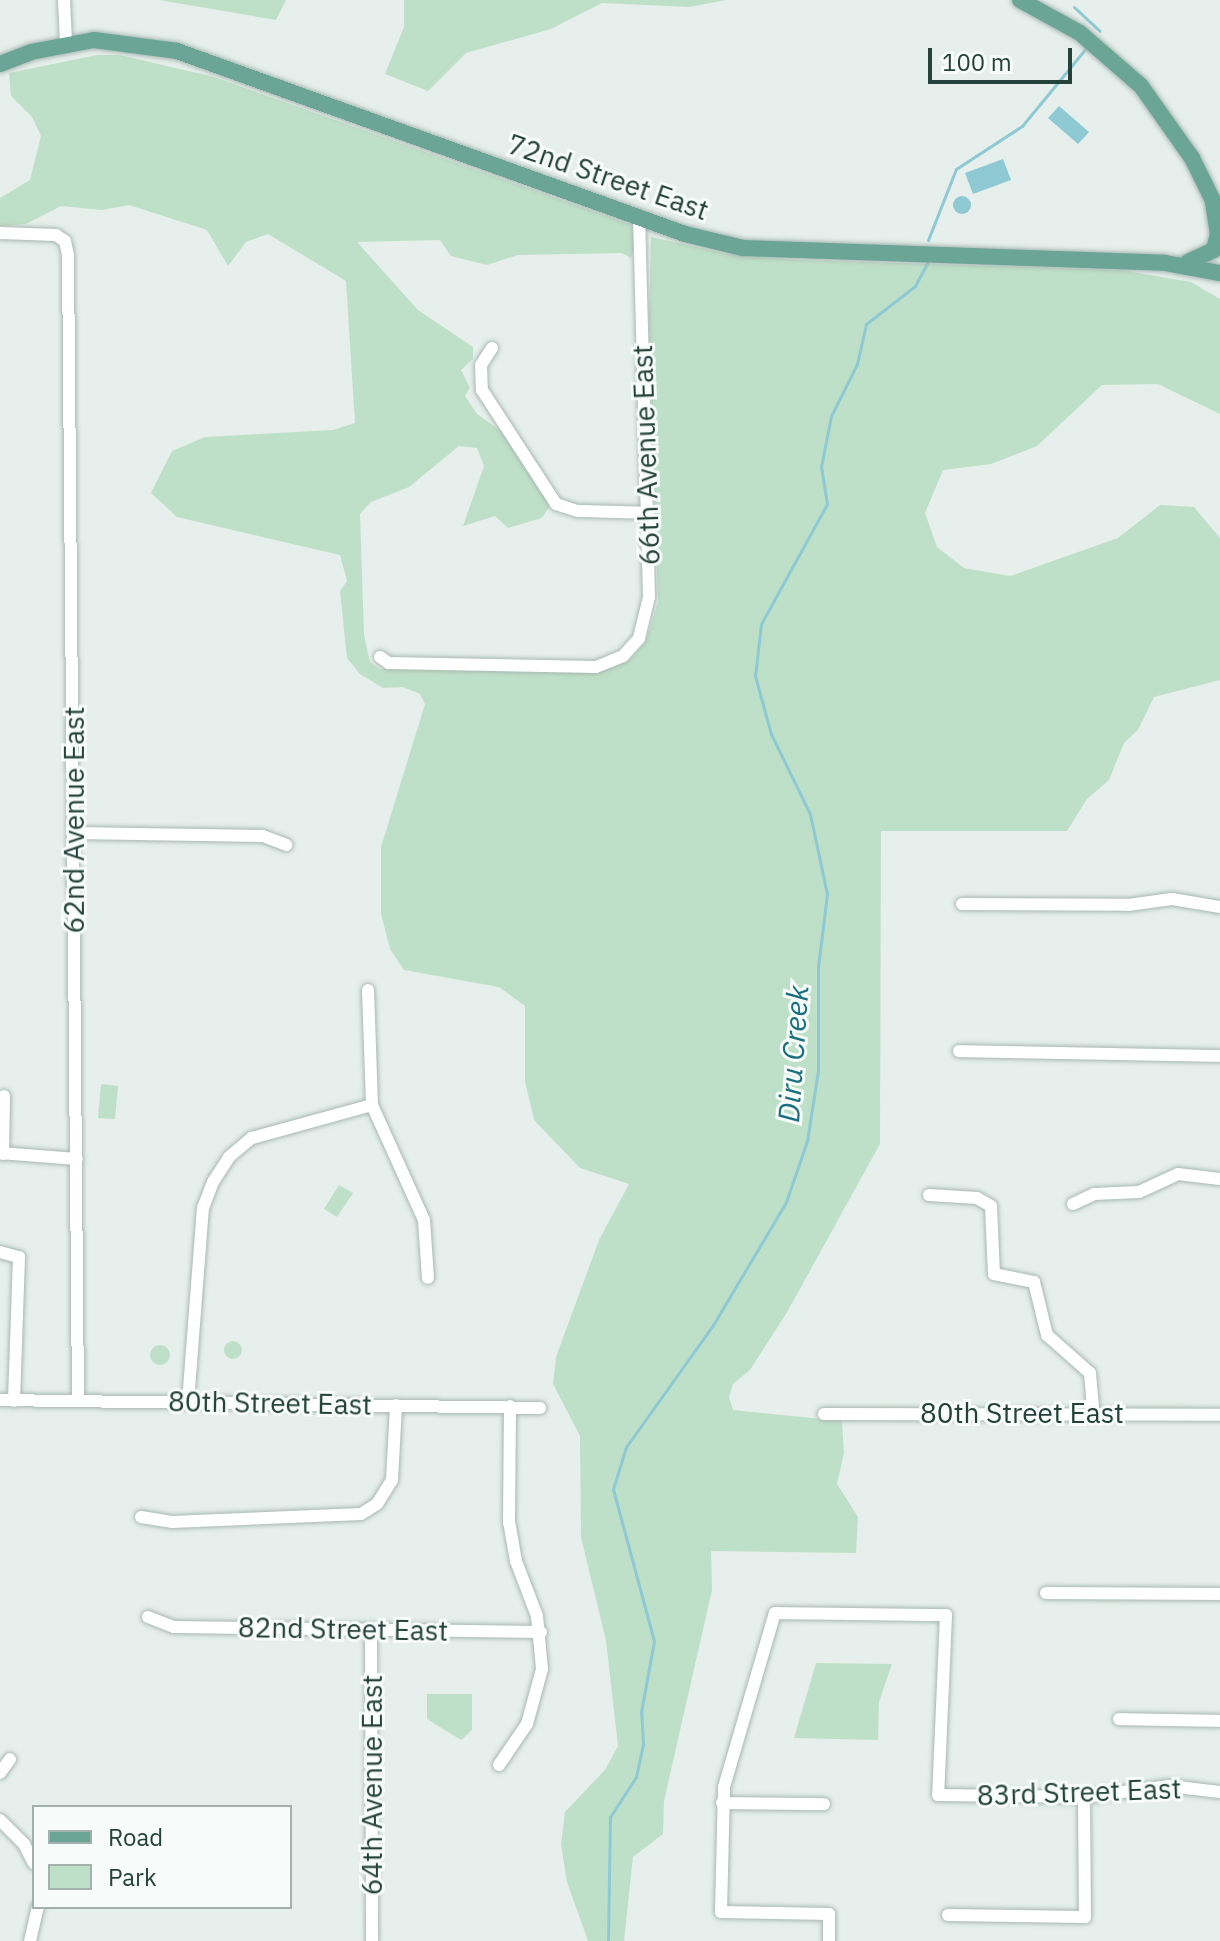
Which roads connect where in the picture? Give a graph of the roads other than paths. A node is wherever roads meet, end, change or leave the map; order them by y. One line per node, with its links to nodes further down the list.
1 (64, 0): 3 (street)
2 (1020, 0): 5 (main road)
3 (66, 43): 4 (main road, 72nd Street East); 7 (main road, 72nd Street East)
4 (0, 64)
5 (1211, 194): 6 (main road); 9 (main road)
6 (1220, 215)
7 (639, 217): 9 (main road, 72nd Street East); 12 (street, 66th Avenue East)
8 (0, 233): 14 (street, 62nd Avenue East)
9 (1165, 263): 10 (main road, 72nd Street East)
10 (1220, 273)
11 (492, 348): 12 (street)
12 (648, 513): 13 (street, 66th Avenue East)
13 (380, 657)
14 (74, 833): 15 (street); 24 (street, 62nd Avenue East)
15 (286, 845)
16 (962, 904): 17 (street)
17 (1220, 907)
18 (368, 990): 22 (street)
19 (959, 1051): 20 (street)
20 (1220, 1056)
21 (4, 1096): 23 (street)
22 (372, 1105): 29 (street); 34 (street)
23 (2, 1154): 24 (street)
24 (77, 1159): 32 (street, 62nd Avenue East)
25 (1220, 1179): 27 (street)
26 (929, 1195): 38 (street)
27 (1073, 1204)
28 (0, 1252): 30 (street)
29 (428, 1278)
30 (6, 1337): 33 (street)
31 (0, 1400): 33 (street, 80th Street East)
32 (78, 1400): 33 (street, 80th Street East); 34 (street, 80th Street East)
33 (14, 1401)
34 (188, 1402): 35 (street, 80th Street East)
35 (396, 1405): 36 (street, 80th Street East); 41 (street)
36 (510, 1406): 37 (street, 80th Street East); 46 (street)
37 (540, 1408)
38 (1093, 1411): 39 (street, 80th Street East); 40 (street, 80th Street East)
39 (824, 1414)
40 (1220, 1415)
41 (141, 1517)
42 (1046, 1593): 43 (street)
43 (1220, 1594)
44 (148, 1617): 45 (street, 82nd Street East)
45 (371, 1629): 46 (street, 82nd Street East); 61 (street, 64th Avenue East)
46 (541, 1632): 50 (street)
47 (1119, 1719): 48 (street)
48 (1220, 1721)
49 (10, 1759): 51 (street)
50 (499, 1765)
51 (0, 1773)
52 (1220, 1792): 53 (street, 83rd Street East)
53 (1084, 1797): 54 (street, 83rd Street East); 59 (street)
54 (722, 1803): 55 (street); 62 (street)
55 (824, 1804)
56 (0, 1820): 57 (street)
57 (32, 1860)
58 (38, 1909): 60 (street)
59 (948, 1915)
60 (30, 1941)
61 (372, 1941)
62 (829, 1941)

